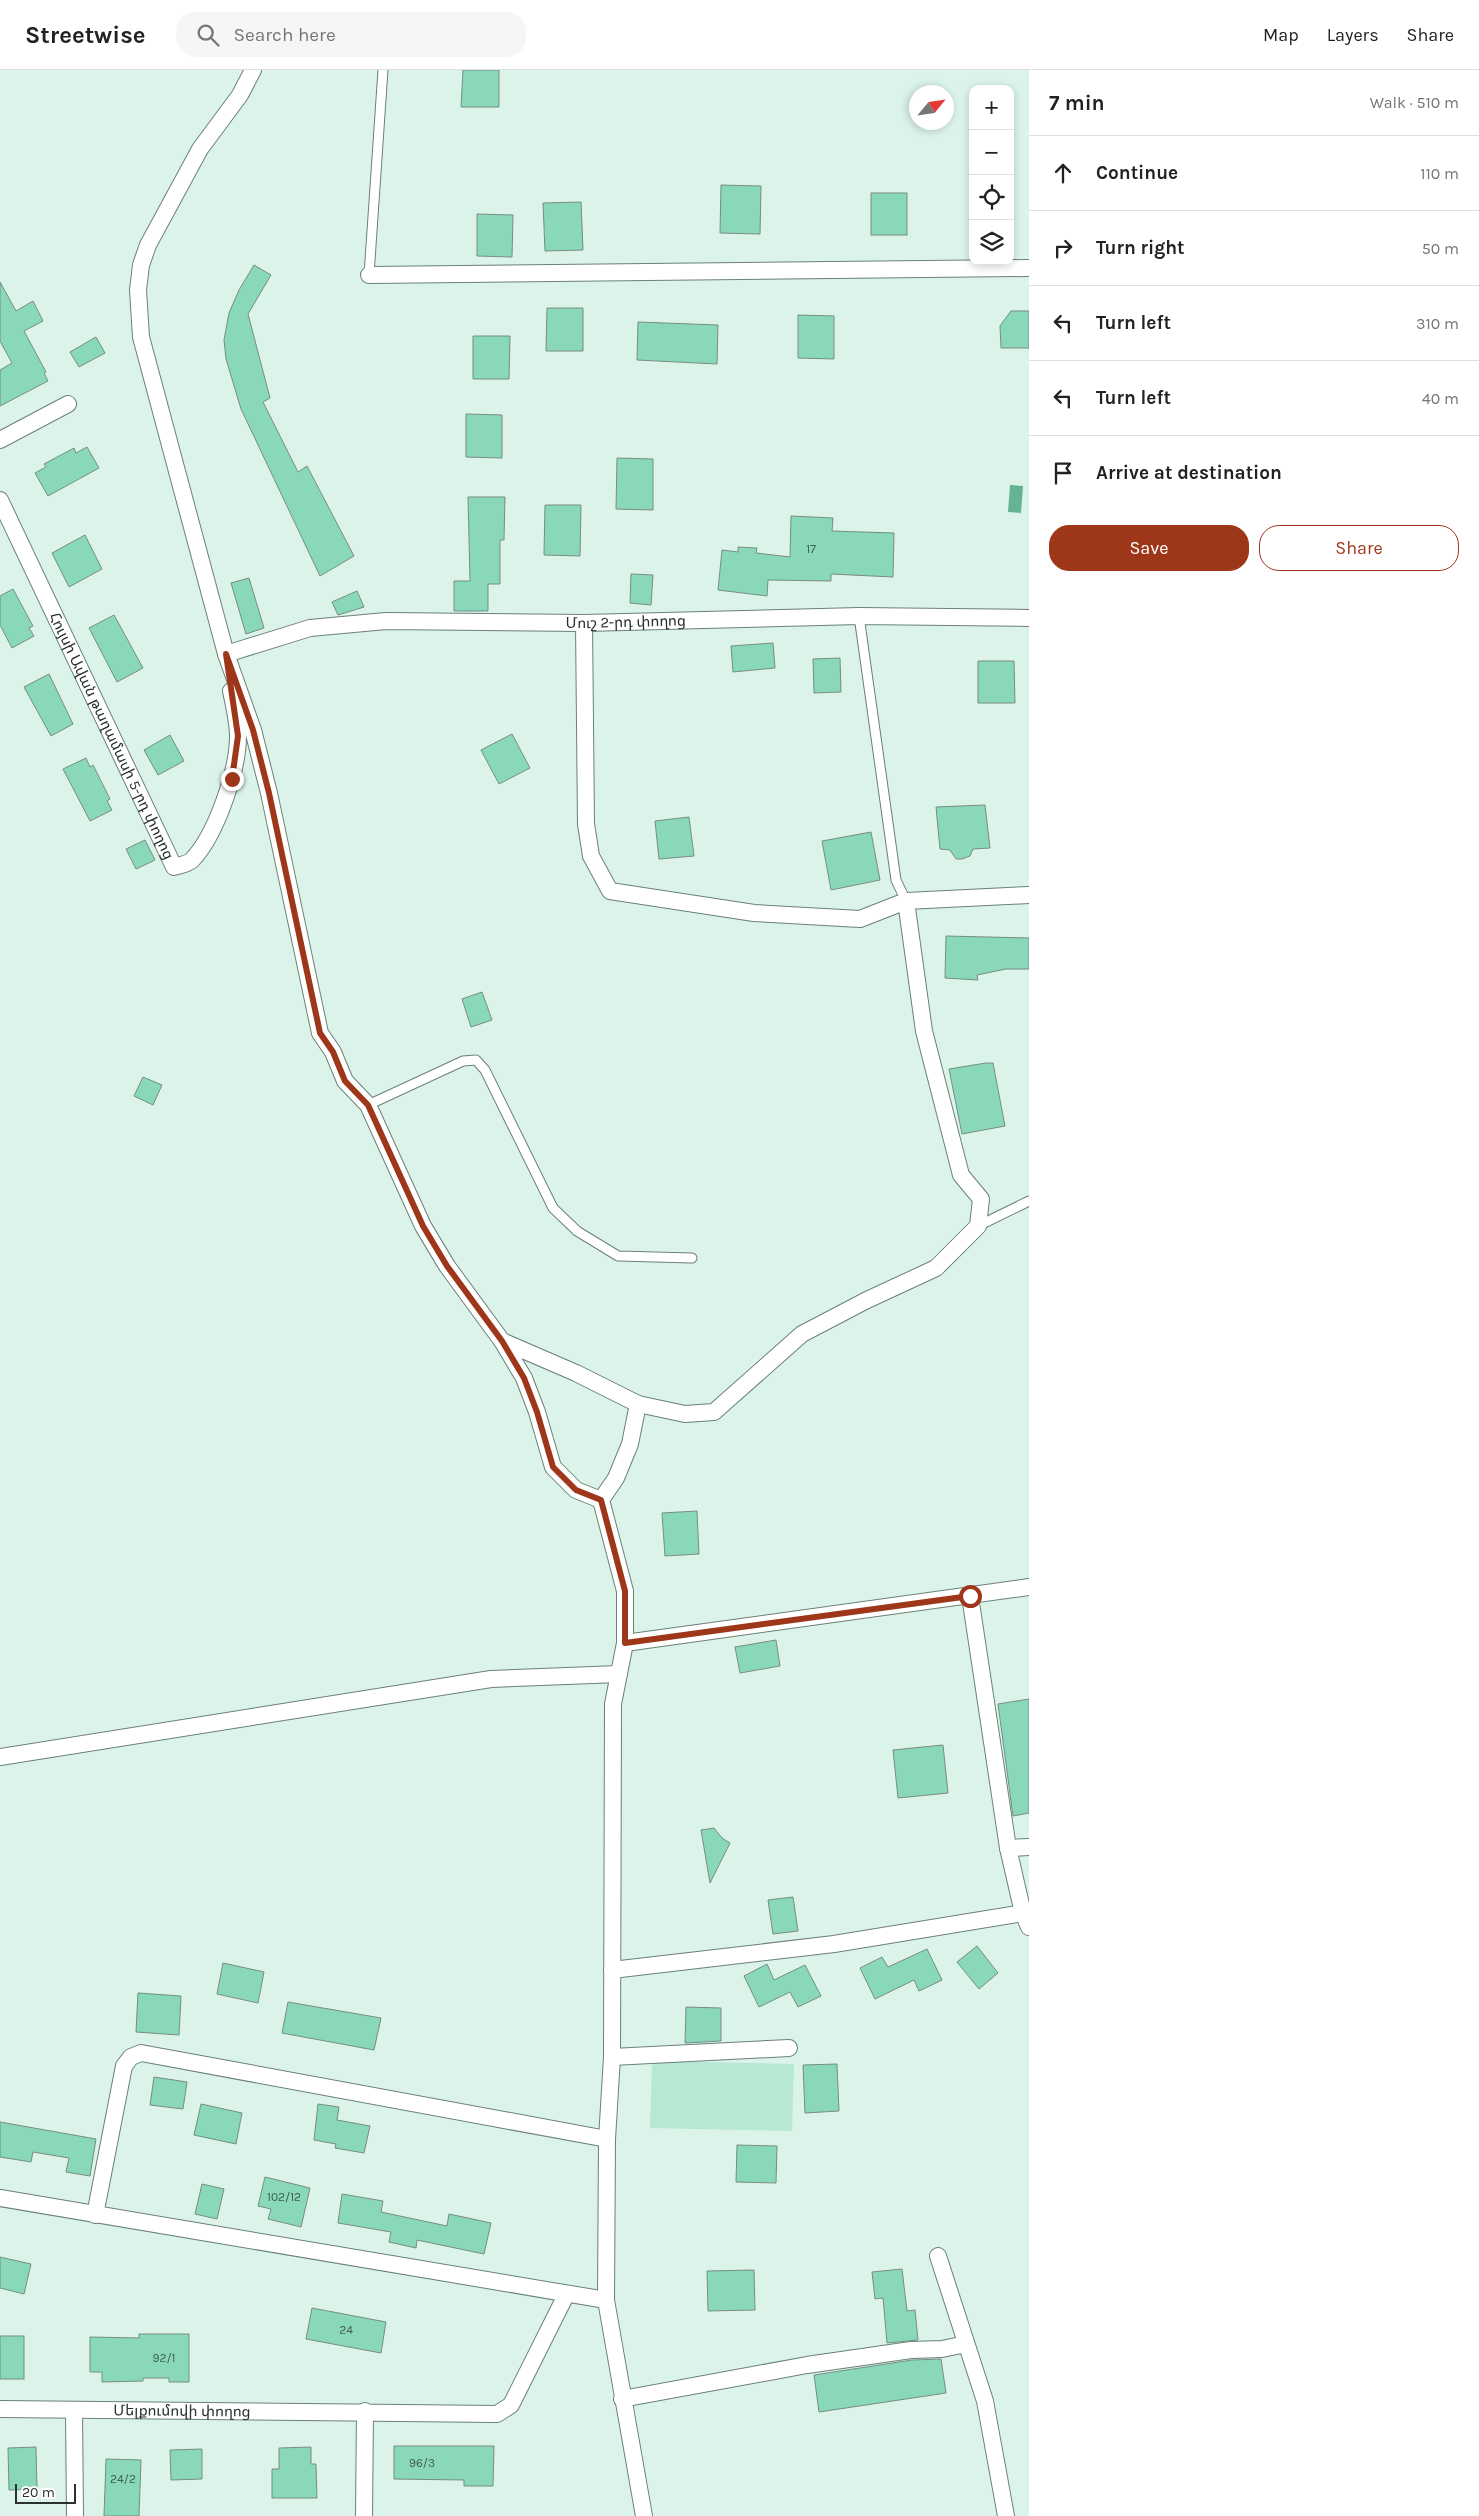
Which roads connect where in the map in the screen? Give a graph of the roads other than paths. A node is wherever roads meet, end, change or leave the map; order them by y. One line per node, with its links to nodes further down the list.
1 (252, 70): 11 (street)
2 (383, 70): 4 (lane)
3 (1029, 268): 4 (street)
4 (369, 275)
5 (68, 404): 6 (street)
6 (0, 440)
7 (0, 500): 11 (street, Հույսի Ավան թաղամասի 5-րդ փողոց)
8 (859, 616): 9 (street, Մուշ 2-րդ փողոց); 10 (street, Մուշ 2-րդ փողոց); 13 (lane)
9 (1029, 618)
10 (584, 623): 11 (street, Մուշ 2-րդ փողոց); 13 (street)
11 (226, 654): 14 (street)
12 (1029, 895): 13 (street)
13 (906, 902): 16 (street)
14 (368, 1105): 17 (lane); 18 (street)
15 (1029, 1200): 16 (lane)
16 (978, 1226): 19 (street)
17 (692, 1258)
18 (502, 1341): 19 (street); 20 (street)
19 (638, 1404): 20 (street)
20 (601, 1500): 23 (street)
21 (1029, 1587): 22 (street)
22 (970, 1596): 23 (street); 27 (street)
23 (625, 1643): 24 (street)
24 (619, 1674): 25 (street); 29 (street)
25 (0, 1757)
26 (1029, 1847): 27 (street)
27 (1008, 1848): 28 (street)
28 (1026, 1920): 29 (street)
29 (612, 1970): 31 (street)
30 (789, 2048): 31 (street)
31 (612, 2057): 32 (street)
32 (607, 2139): 34 (street); 37 (street)
33 (0, 2198): 34 (street)
34 (95, 2215): 36 (street)
35 (938, 2256): 38 (street)
36 (566, 2295): 37 (street); 42 (street, Մելքումովի փողոց)
37 (606, 2300): 39 (street)
38 (966, 2344): 39 (street); 46 (street)
39 (622, 2399): 45 (street)
40 (0, 2409): 41 (street, Մելքումովի փողոց)
41 (74, 2410): 42 (street, Մելքումովի փողոց); 43 (street)
42 (365, 2411): 44 (street)
43 (75, 2516)
44 (364, 2516)
45 (644, 2516)
46 (1006, 2516)

